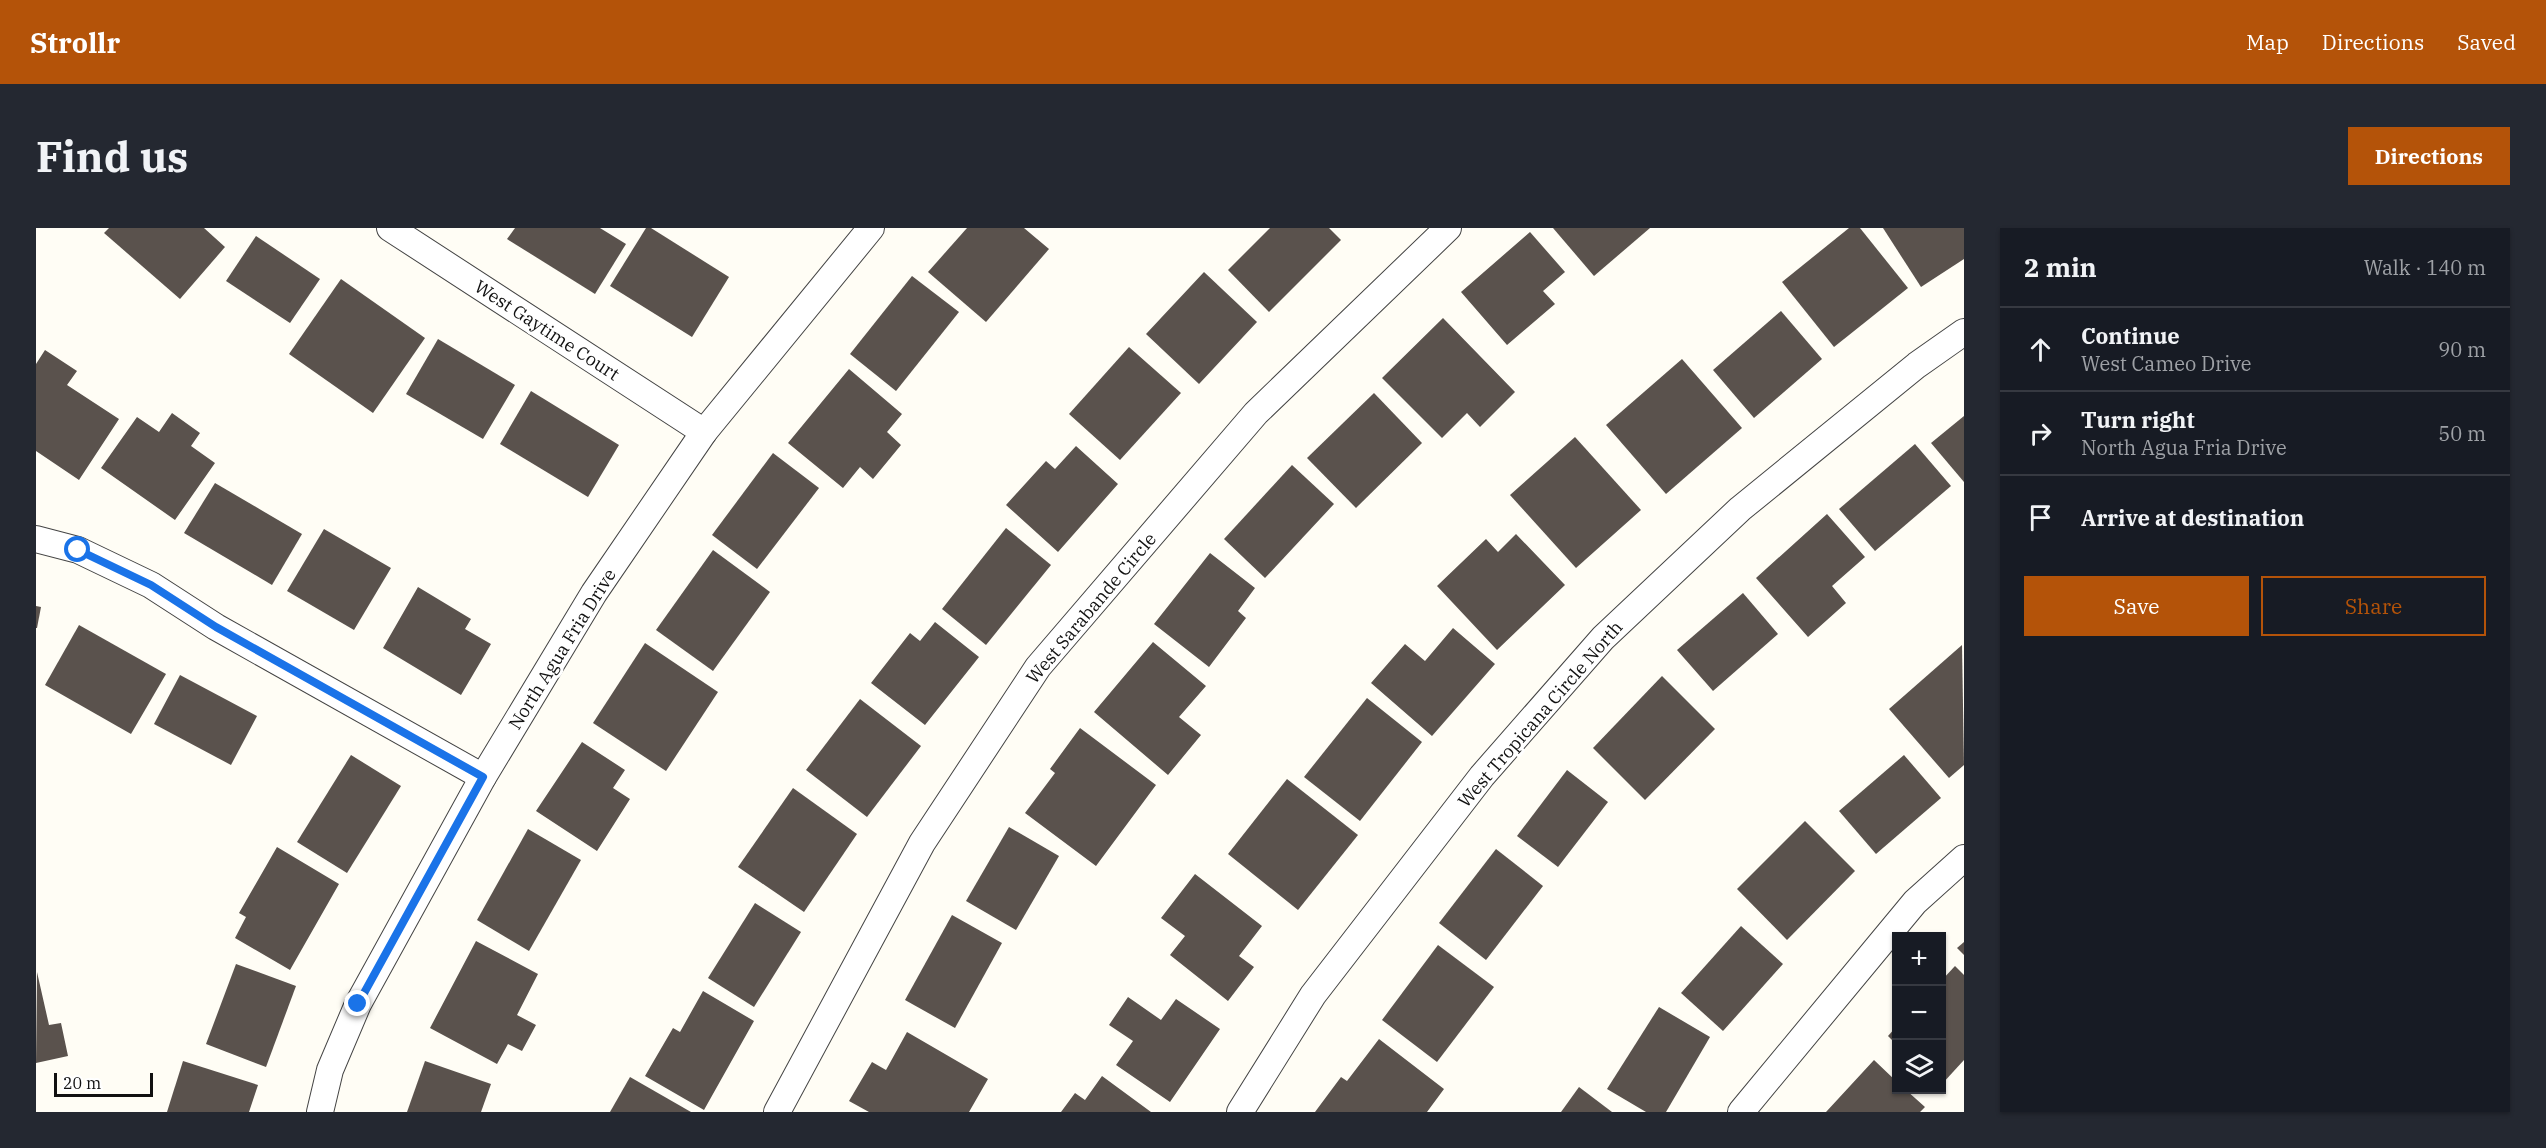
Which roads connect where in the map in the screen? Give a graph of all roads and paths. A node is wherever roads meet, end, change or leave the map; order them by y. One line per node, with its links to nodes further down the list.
1 (390, 228): 5 (street, West Gaytime Court)
2 (872, 228): 5 (street, North Agua Fria Drive)
3 (1448, 228): 10 (street, West Sarabande Circle)
4 (1964, 332): 11 (street, West Tropicana Circle North)
5 (704, 432): 7 (street, North Agua Fria Drive)
6 (36, 539): 7 (street)
7 (483, 777): 9 (street, North Agua Fria Drive)
8 (1964, 858): 12 (street)
9 (320, 1112)
10 (777, 1112)
11 (1240, 1112)
12 (1741, 1112)

